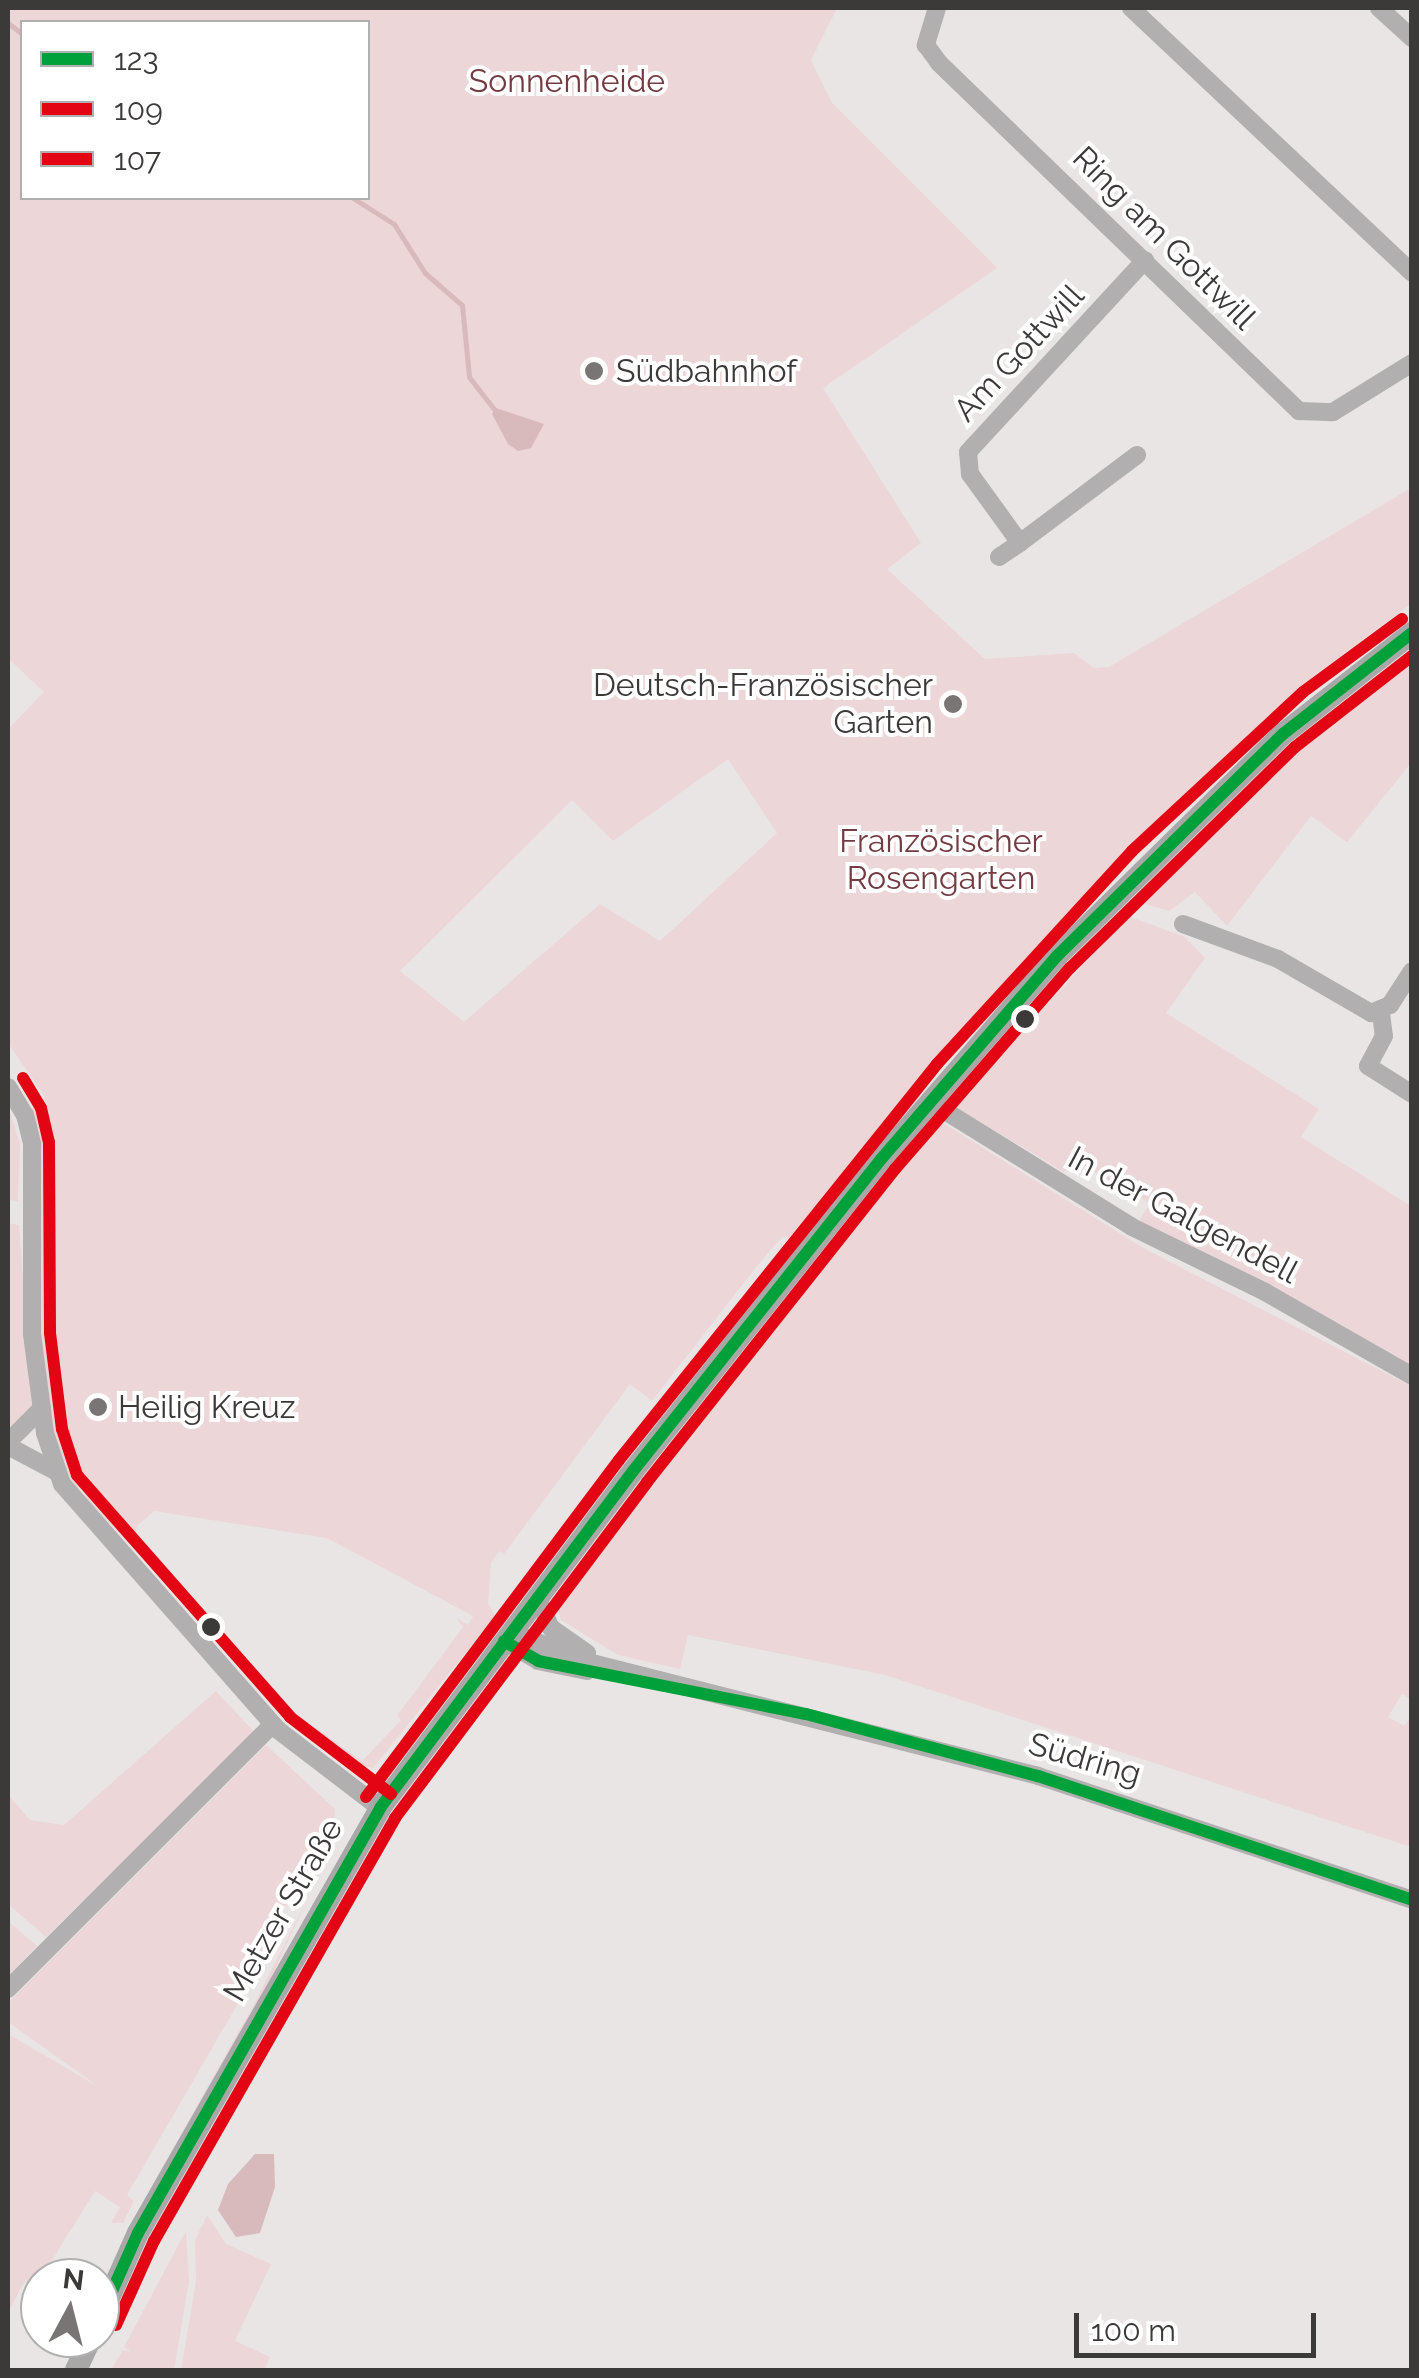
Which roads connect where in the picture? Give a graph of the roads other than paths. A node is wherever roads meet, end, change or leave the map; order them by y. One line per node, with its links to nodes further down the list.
1 (936, 8): 5 (street, Ring am Gottwill)
2 (1131, 8): 6 (street)
3 (1384, 9): 4 (street)
4 (1412, 38)
5 (1145, 260): 7 (street, Ring am Gottwill); 9 (street, Am Gottwill)
6 (1412, 273)
7 (1412, 363)
8 (1136, 456): 9 (street)
9 (1020, 543): 10 (street)
10 (1000, 557)
11 (1412, 633): 17 (main road, Metzer Straße)
12 (1183, 924): 14 (street)
13 (1412, 971): 14 (street)
14 (1382, 1013): 16 (street)
15 (8, 1088): 19 (street)
16 (1412, 1094)
17 (929, 1102): 18 (street, In der Galgendell); 22 (main road, Metzer Straße)
18 (1412, 1376)
19 (42, 1408): 20 (street); 21 (street)
20 (8, 1444): 21 (street)
21 (58, 1473): 26 (street)
22 (537, 1598): 23 (main road, Metzer Straße); 24 (street, Südring)
23 (508, 1637): 24 (street, Südring); 25 (street, Südring); 27 (main road, Metzer Straße)
24 (613, 1668): 25 (street, Südring)
25 (735, 1698): 28 (street, Südring)
26 (272, 1724): 27 (street); 29 (street)
27 (380, 1808): 30 (main road, Metzer Straße)
28 (1412, 1900)
29 (8, 1989)
30 (120, 2273)

